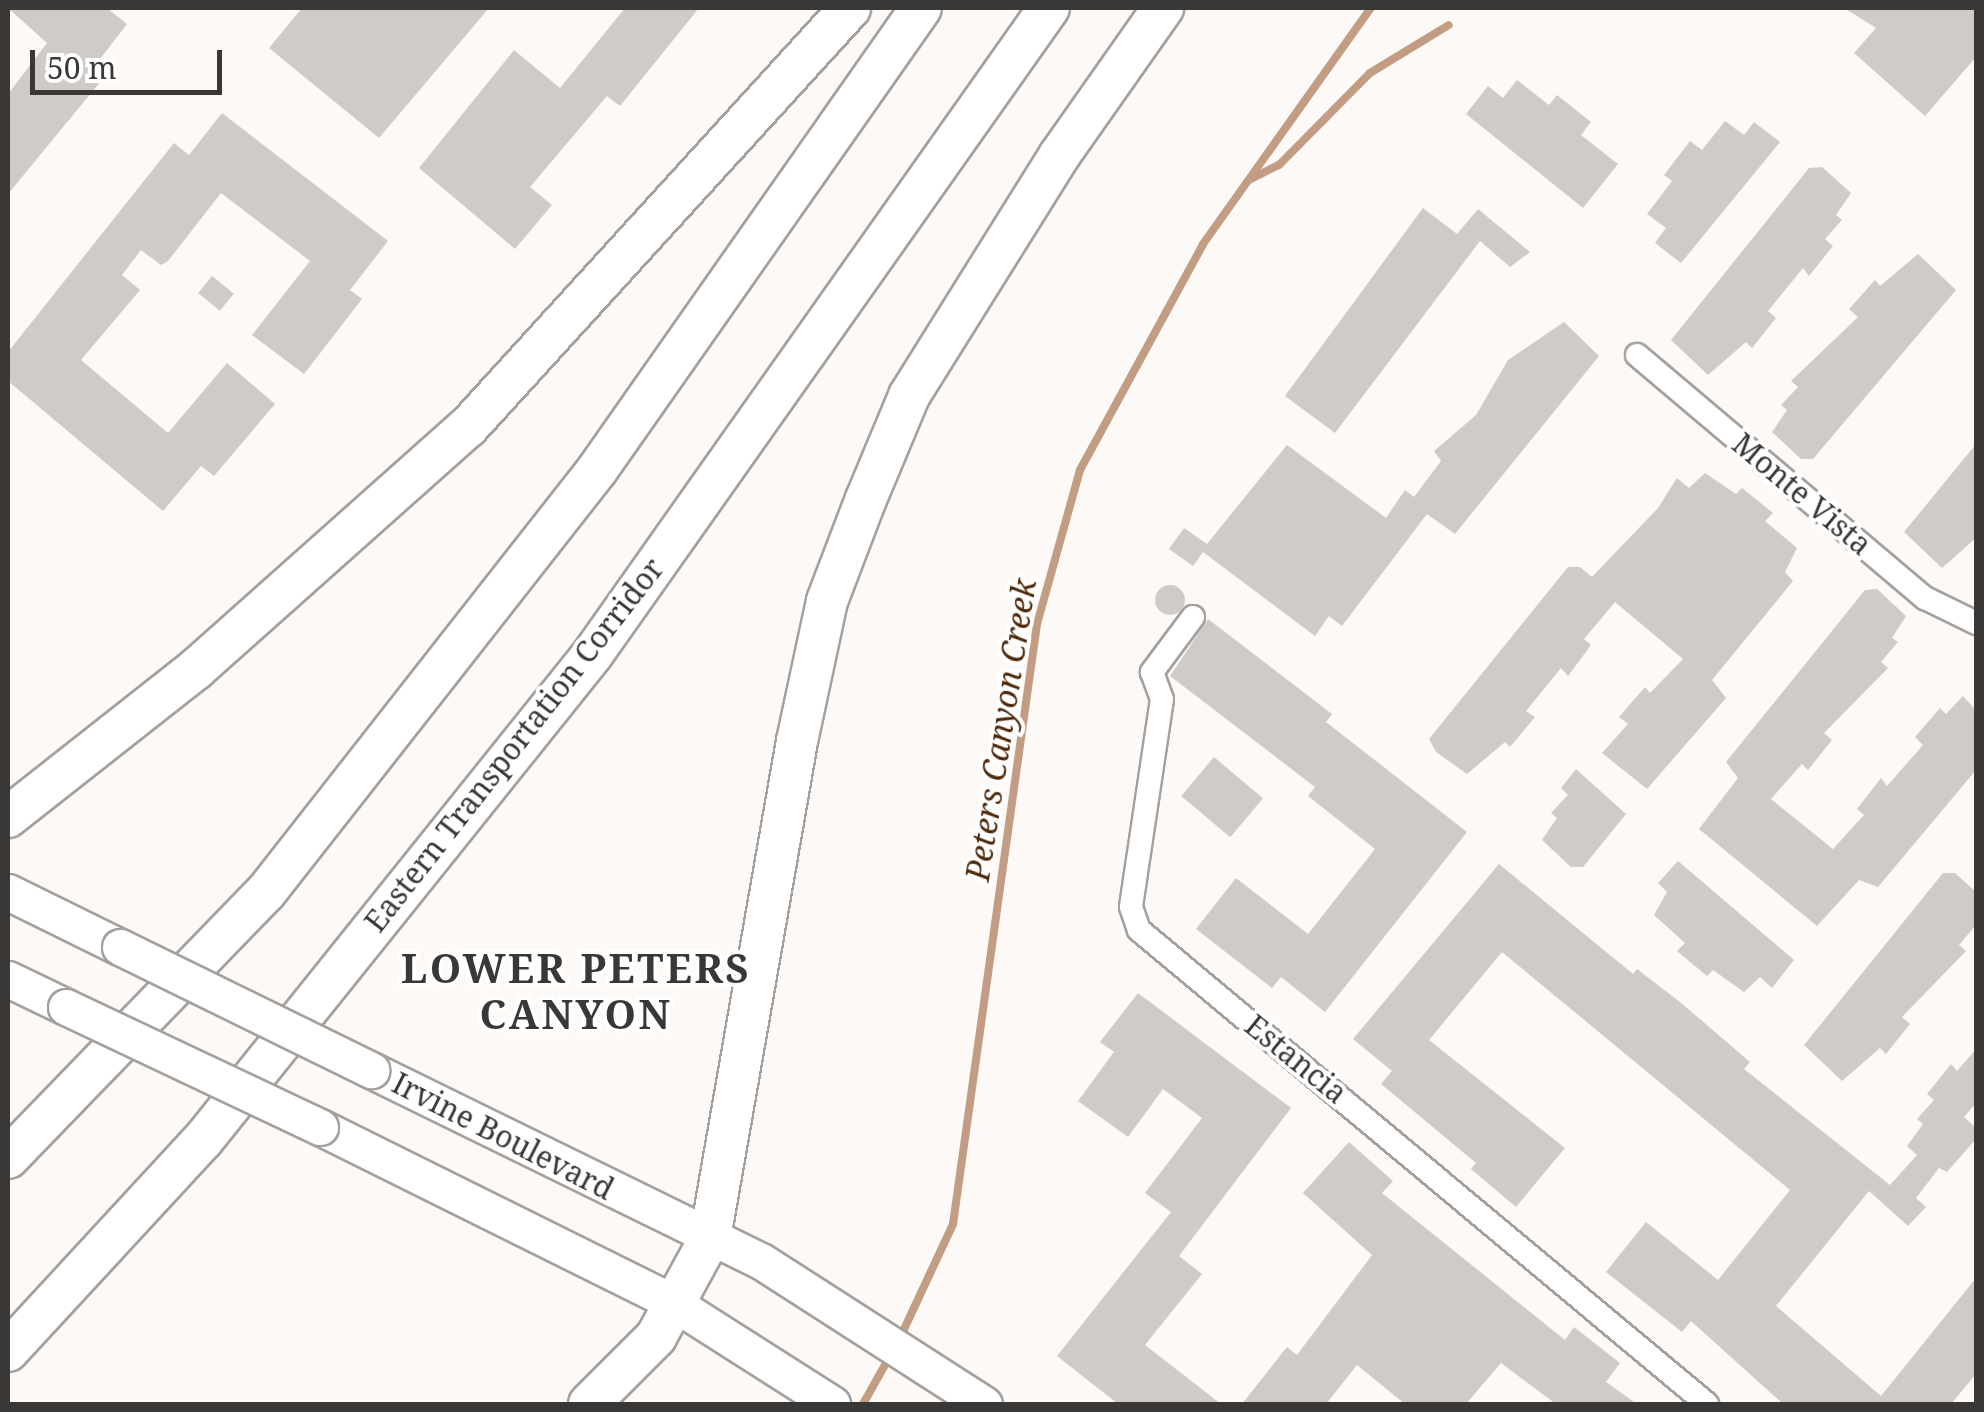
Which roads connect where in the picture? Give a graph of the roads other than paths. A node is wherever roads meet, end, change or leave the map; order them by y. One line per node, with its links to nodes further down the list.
1 (850, 8): 8 (highway)
2 (921, 8): 11 (highway)
3 (1049, 8): 14 (highway, Eastern Transportation Corridor)
4 (1162, 8): 12 (highway)
5 (1637, 355): 7 (street, Monte Vista)
6 (1194, 617): 18 (street, Estancia)
7 (1976, 620)
8 (8, 818)
9 (8, 892): 12 (main road, Irvine Boulevard, bridge)
10 (8, 979): 13 (main road, bridge)
11 (8, 1158)
12 (710, 1238): 13 (highway); 15 (main road, Irvine Boulevard)
13 (672, 1302): 16 (highway); 17 (main road)
14 (8, 1351)
15 (981, 1403)
16 (589, 1404)
17 (832, 1404)
18 (1706, 1404)

